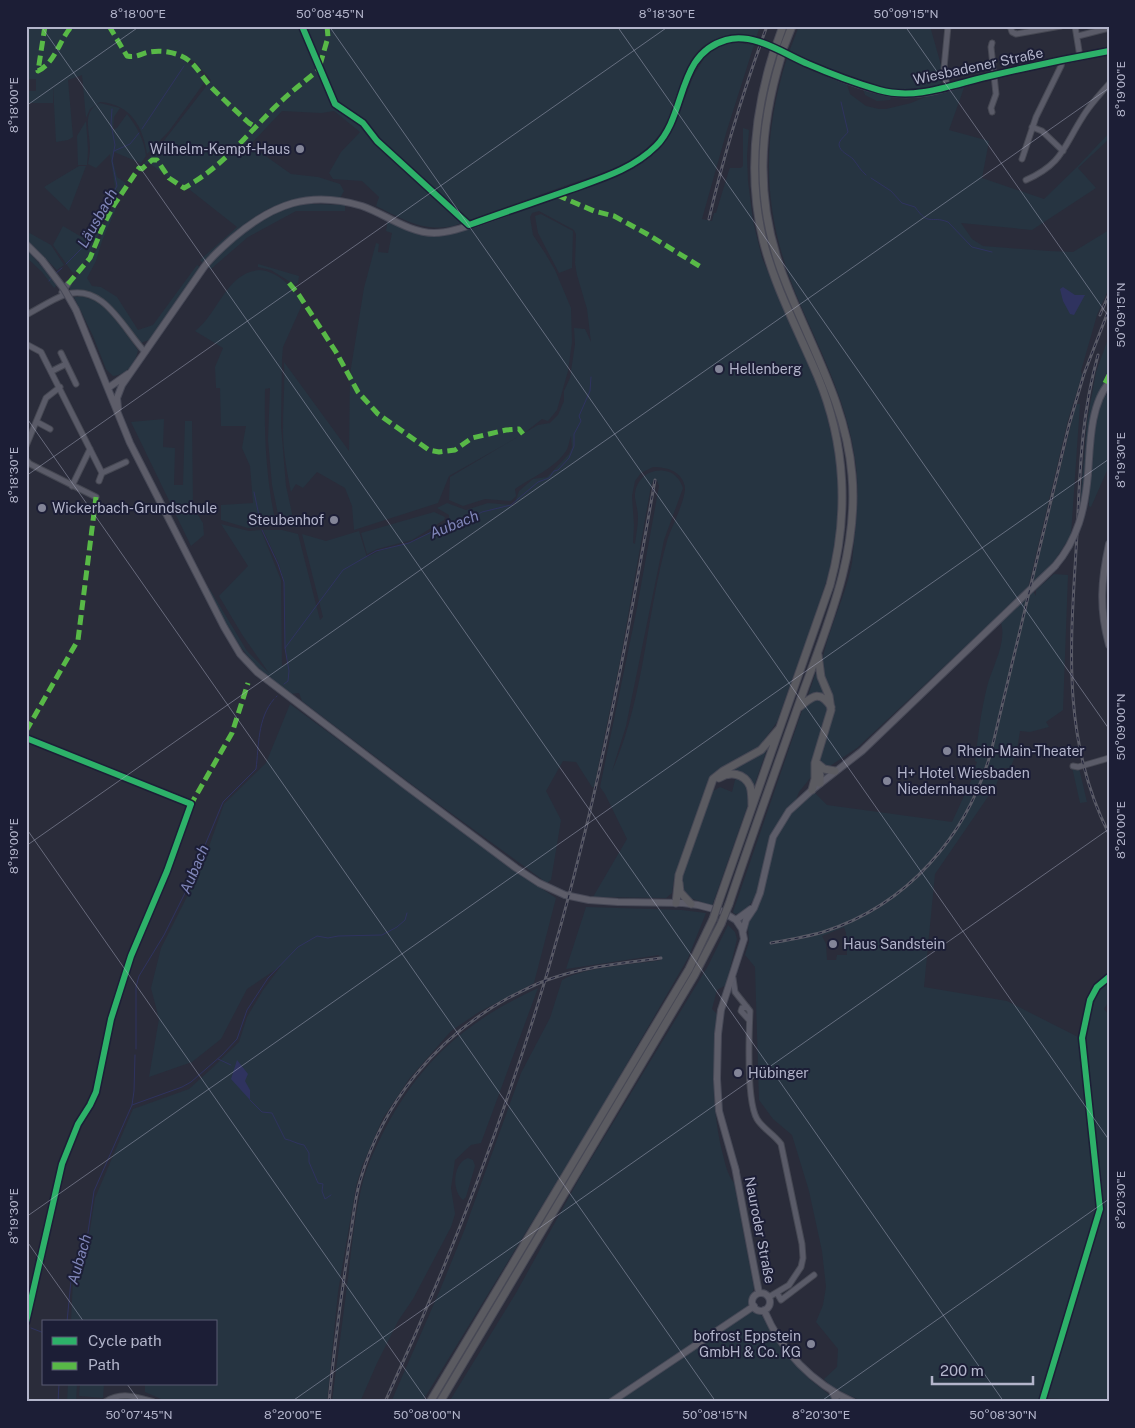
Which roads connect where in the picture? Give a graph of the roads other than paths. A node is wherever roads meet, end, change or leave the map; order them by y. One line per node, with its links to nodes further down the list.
1 (783, 26): 10 (highway)
2 (792, 26): 10 (highway)
3 (948, 26): 16 (street)
4 (1010, 26): 5 (street)
5 (1061, 26)
6 (1075, 26): 8 (street)
7 (1109, 28): 8 (street)
8 (1078, 36): 12 (street)
9 (992, 43): 14 (street)
10 (778, 51): 52 (highway); 55 (highway)
11 (1109, 51): 12 (main road, Wiesbadener Straße)
12 (1080, 56): 13 (main road, Wiesbadener Straße)
13 (1062, 61): 14 (main road, Wiesbadener Straße); 18 (street)
14 (995, 74): 16 (main road, Wiesbadener Straße); 17 (street)
15 (1109, 84): 19 (street)
16 (947, 87): 27 (main road, Wiesbadener Straße)
17 (992, 112)
18 (1032, 127): 19 (street); 20 (street)
19 (1064, 151): 21 (street)
20 (1022, 159)
21 (1026, 180)
22 (26, 244): 30 (main road, bridge)
23 (68, 284): 24 (street)
24 (60, 297): 25 (street); 27 (street)
25 (26, 315)
26 (26, 344): 31 (street)
27 (145, 352): 32 (main road, Wiesbadener Straße)
28 (61, 353): 29 (street)
29 (66, 364): 31 (street); 34 (street)
30 (99, 365): 32 (main road); 36 (main road)
31 (52, 371): 35 (street)
32 (122, 382): 36 (main road); 39 (main road)
33 (1109, 383): 38 (main road)
34 (76, 384)
35 (60, 387): 40 (street); 43 (street)
36 (108, 388): 39 (main road)
37 (1109, 388): 38 (main road)
38 (1101, 394): 59 (main road, Nauroder Straße, bridge)
39 (118, 414): 67 (main road)
40 (37, 422): 41 (street); 42 (street)
41 (50, 429)
42 (26, 446)
43 (90, 450): 46 (street); 48 (street)
44 (26, 460): 48 (street)
45 (126, 462): 46 (street)
46 (102, 473): 47 (street)
47 (99, 481)
48 (72, 486): 49 (street)
49 (96, 497)
50 (1109, 544): 51 (main road)
51 (1109, 645)
52 (817, 652): 53 (highway); 54 (highway)
53 (831, 707): 54 (highway); 57 (highway)
54 (798, 708): 85 (highway, bridge)
55 (783, 722): 62 (highway); 64 (highway)
56 (1109, 758): 58 (street)
57 (816, 760): 59 (highway); 60 (highway); 61 (highway)
58 (1073, 766)
59 (835, 771): 61 (main road, Nauroder Straße)
60 (815, 772): 61 (highway); 63 (highway)
61 (820, 783): 63 (main road, Nauroder Straße)
62 (711, 785): 64 (highway); 65 (highway)
63 (812, 790): 69 (main road, Nauroder Straße)
64 (752, 809): 84 (highway, bridge)
65 (679, 875): 66 (highway); 67 (highway)
66 (680, 892): 67 (highway); 68 (highway)
67 (676, 902): 68 (main road)
68 (691, 904): 71 (main road)
69 (756, 904): 70 (main road, Nauroder Straße); 71 (main road)
70 (749, 916): 71 (main road); 72 (main road, Nauroder Straße)
71 (736, 920): 72 (main road)
72 (743, 931): 73 (main road, Nauroder Straße)
73 (734, 970): 75 (main road, Nauroder Straße); 76 (street)
74 (814, 1275): 76 (street, Nauroder Straße)
75 (759, 1293): 77 (main road); 78 (main road)
76 (777, 1293): 77 (street)
77 (769, 1298): 79 (main road)
78 (754, 1306): 79 (main road); 86 (main road)
79 (764, 1310): 80 (main road)
80 (831, 1390): 81 (main road); 81 (main road)
81 (844, 1401)
82 (105, 1402): 83 (street)
83 (154, 1402)
84 (430, 1402)
85 (440, 1402)
86 (611, 1402)

